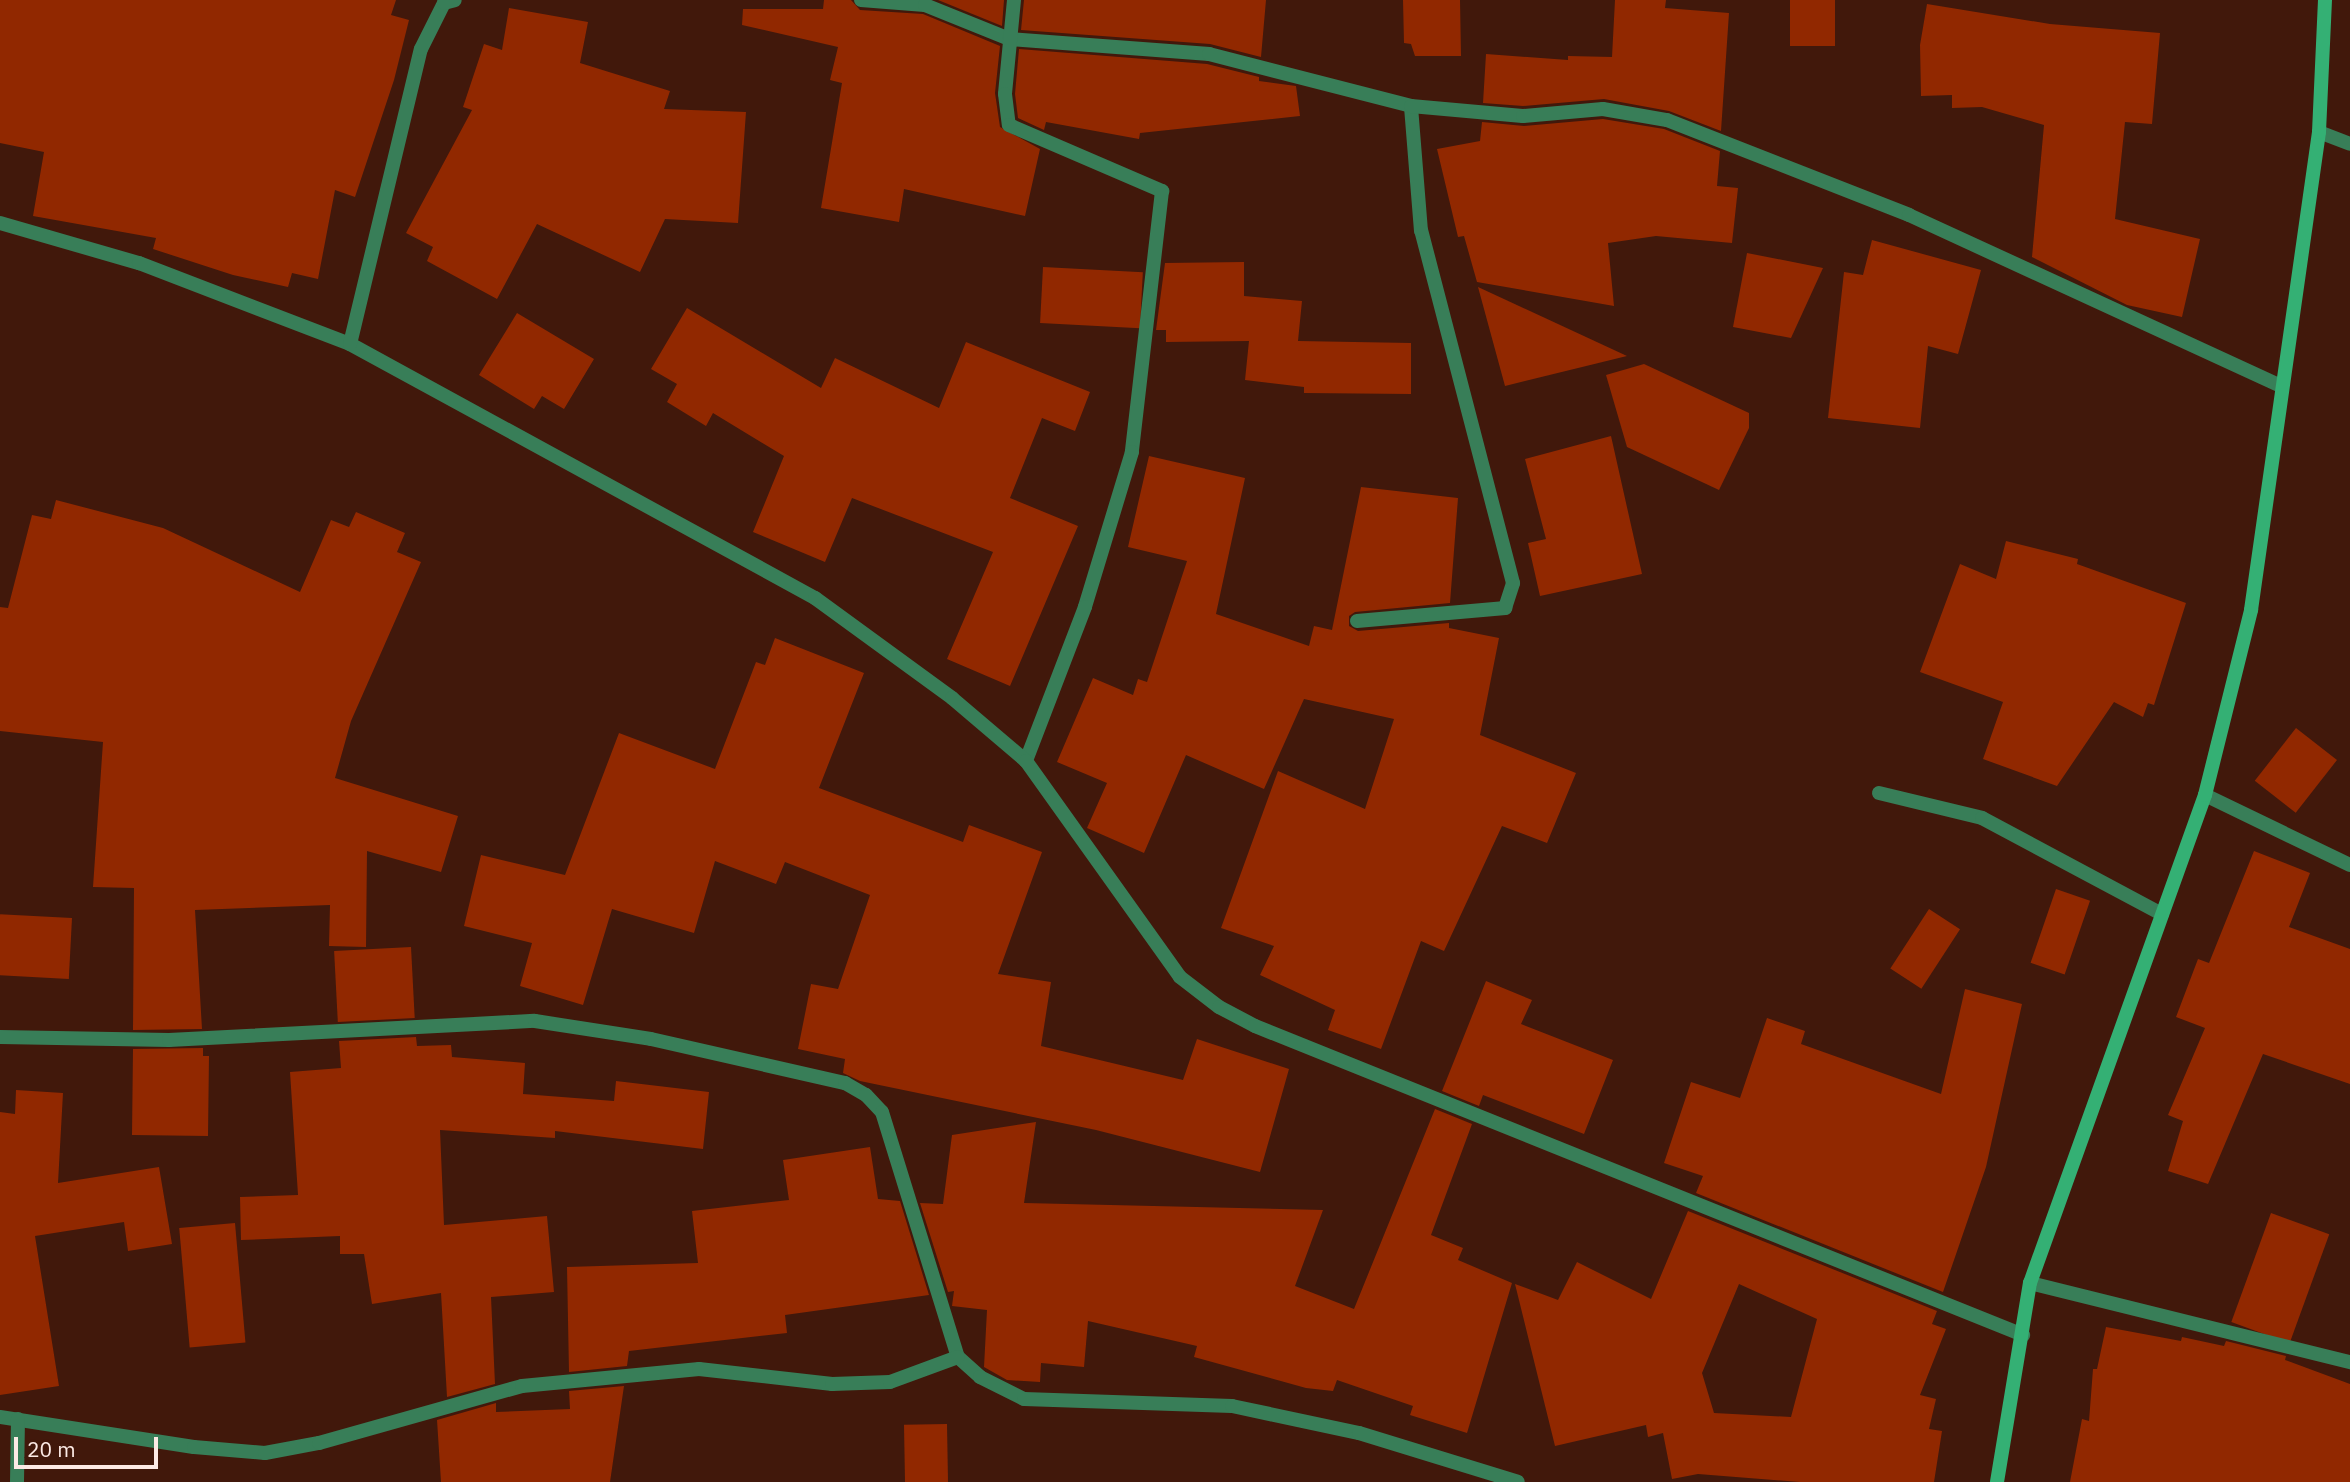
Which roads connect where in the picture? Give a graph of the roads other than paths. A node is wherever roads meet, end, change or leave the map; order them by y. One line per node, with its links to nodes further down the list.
1 (455, 0): 10 (street)
2 (861, 0): 5 (street)
3 (1014, 0): 5 (street)
4 (2325, 0): 7 (street)
5 (1009, 38): 6 (street); 13 (street)
6 (1411, 106): 11 (street); 12 (street)
7 (2319, 132): 8 (street); 11 (street)
8 (2350, 144)
9 (0, 223): 10 (street)
10 (350, 344): 13 (street)
11 (2281, 386): 15 (street)
12 (1357, 621)
13 (1026, 761): 20 (street)
14 (1879, 793): 17 (street)
15 (2205, 795): 16 (street); 17 (street)
16 (2350, 865)
17 (2162, 914): 19 (street)
18 (0, 1037): 21 (street)
19 (2029, 1283): 20 (street); 22 (street)
20 (2023, 1335): 27 (street)
21 (958, 1357): 24 (street); 26 (street)
22 (2350, 1362)
23 (0, 1417): 24 (street)
24 (18, 1419): 25 (street)
25 (17, 1482)
26 (1518, 1482)
27 (1997, 1482)

